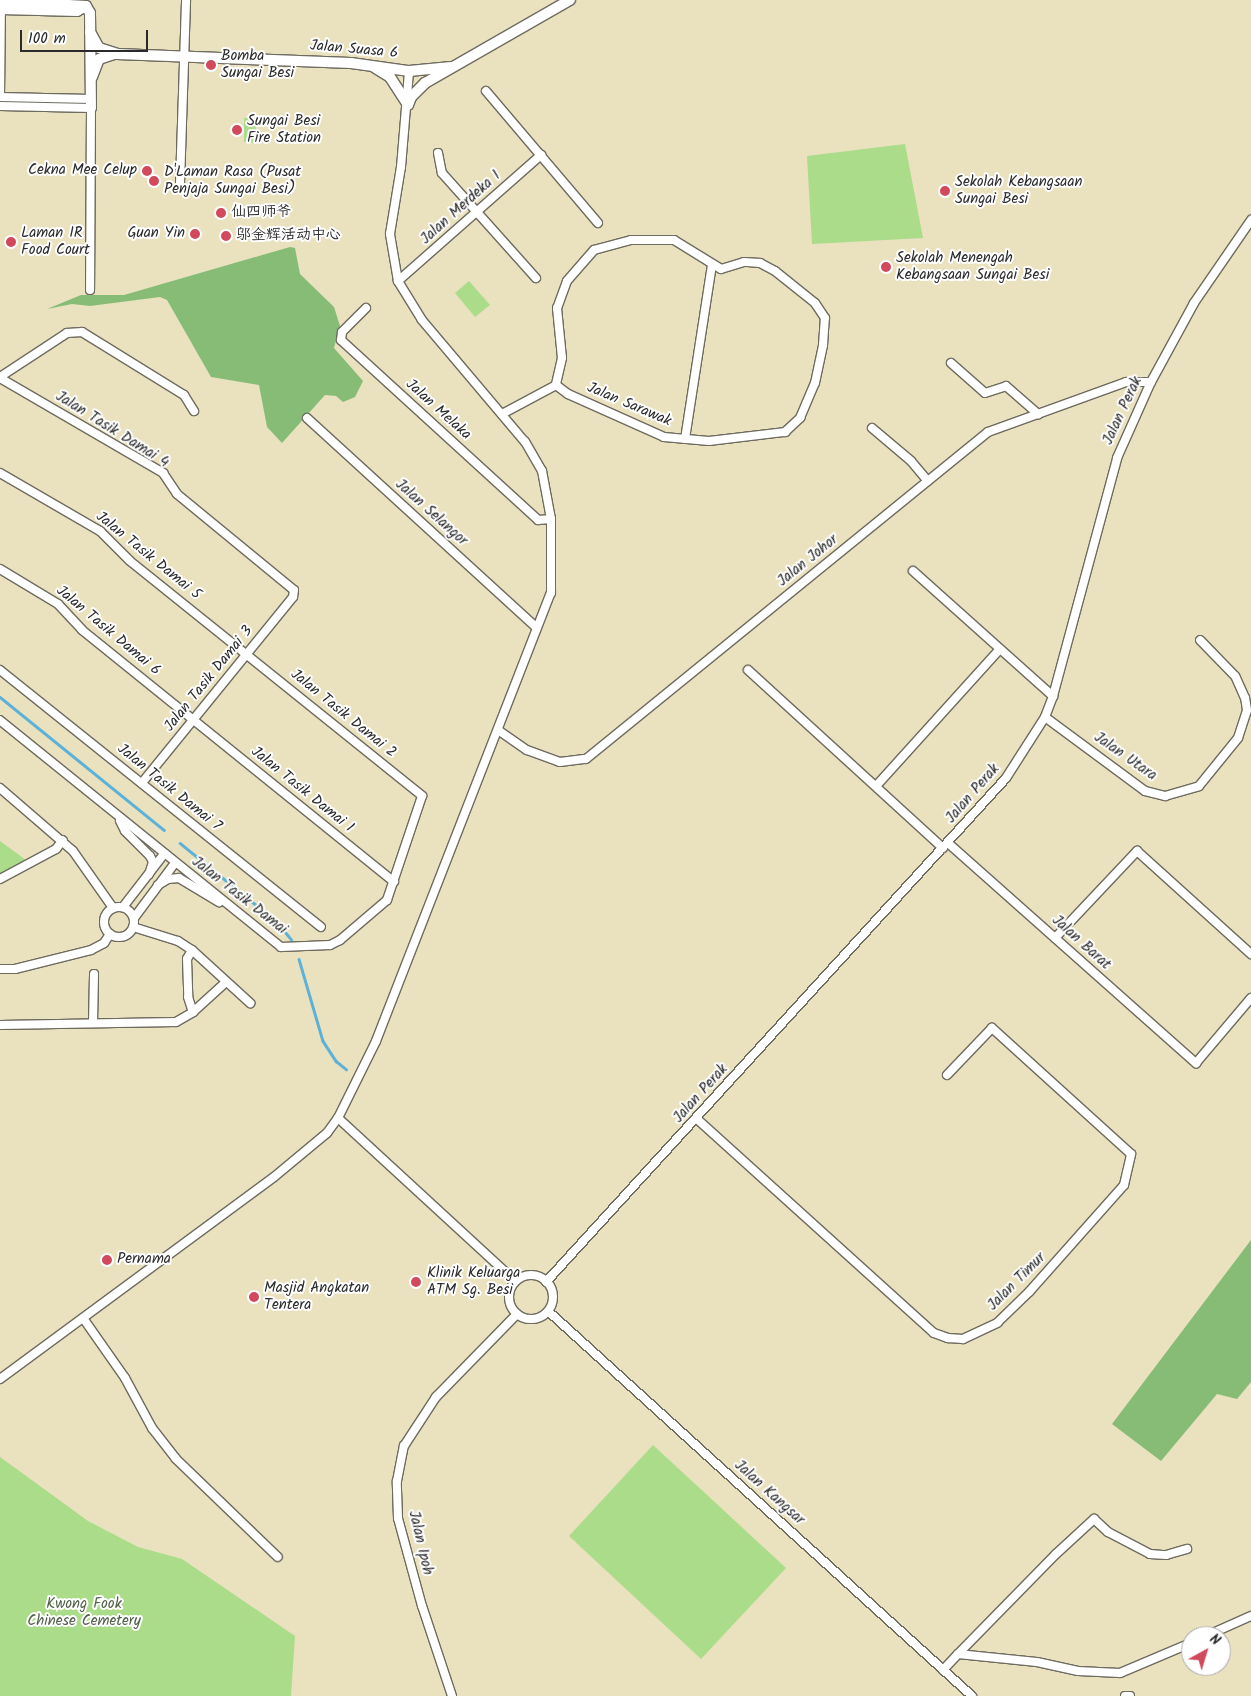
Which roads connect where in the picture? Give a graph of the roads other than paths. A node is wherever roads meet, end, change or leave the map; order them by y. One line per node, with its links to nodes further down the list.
1 (186, 0): 7 (street)
2 (570, 0): 9 (street)
3 (87, 3): 4 (street); 5 (street)
4 (1, 4): 13 (street)
5 (90, 32): 6 (street, Jalan Suasa 6); 11 (street)
6 (117, 54): 7 (street, Jalan Suasa 6); 11 (street, Jalan Suasa 6)
7 (185, 56): 8 (street, Jalan Suasa 6); 19 (street)
8 (372, 66): 10 (street, Jalan Suasa 6); 15 (street)
9 (451, 67): 10 (street, Jalan Suasa 6); 15 (street)
10 (409, 70): 15 (street)
11 (91, 80): 14 (street)
12 (486, 91): 18 (street)
13 (0, 97): 14 (street)
14 (91, 103): 16 (street); 26 (street)
15 (408, 105): 25 (street)
16 (0, 106)
17 (438, 153): 20 (street)
18 (541, 155): 20 (street, Jalan Merdeka 1); 22 (street)
19 (180, 183)
20 (477, 212): 24 (street); 25 (street, Jalan Merdeka 1)
21 (1251, 220): 30 (street, Jalan Perak)
22 (598, 223)
23 (712, 264): 31 (street); 37 (street); 37 (street, Jalan Sarawak)
24 (536, 278)
25 (398, 281): 33 (street)
26 (90, 290)
27 (366, 308): 40 (street, Jalan Melaka)
28 (951, 363): 34 (street)
29 (0, 378): 32 (street); 43 (street, Jalan Tasik Damai 4)
30 (1151, 382): 34 (street, Jalan Johor); 50 (street, Jalan Perak)
31 (556, 385): 33 (street); 37 (street, Jalan Sarawak)
32 (194, 412)
33 (502, 414): 40 (street)
34 (1038, 414): 39 (street, Jalan Johor)
35 (307, 418): 44 (street, Jalan Selangor)
36 (872, 428): 39 (street)
37 (685, 439)
38 (0, 472): 47 (street, Jalan Tasik Damai 5)
39 (928, 481): 54 (street, Jalan Johor)
40 (551, 519): 44 (street)
41 (0, 569): 53 (street, Jalan Tasik Damai 6)
42 (913, 571): 46 (street)
43 (294, 590): 47 (street, Jalan Tasik Damai 3)
44 (538, 628): 54 (street)
45 (1200, 640): 51 (street, Jalan Utara)
46 (998, 651): 50 (street); 56 (street)
47 (247, 654): 53 (street, Jalan Tasik Damai 3); 58 (street, Jalan Tasik Damai 2)
48 (0, 670): 55 (street, Jalan Tasik Damai 7)
49 (748, 670): 56 (street, Jalan Barat)
50 (1053, 696): 51 (street, Jalan Perak)
51 (1045, 717): 61 (street, Jalan Perak)
52 (0, 720): 59 (street, Jalan Tasik Damai)
53 (194, 720): 55 (street, Jalan Tasik Damai 3); 66 (street, Jalan Tasik Damai 1)
54 (498, 730): 87 (street)
55 (142, 783): 73 (street, Jalan Tasik Damai 7)
56 (877, 785): 61 (street, Jalan Barat)
57 (0, 788): 60 (street)
58 (422, 796): 66 (street, Jalan Tasik Damai)
59 (119, 818): 62 (street, Jalan Tasik Damai); 64 (street)
60 (63, 840): 65 (street); 70 (street)
61 (946, 846): 75 (street, Jalan Barat); 88 (street, Jalan Perak)
62 (164, 854): 63 (street, Jalan Tasik Damai); 64 (street)
63 (175, 863): 67 (street); 68 (street, Jalan Tasik Damai)
64 (149, 874): 69 (street)
65 (0, 879)
66 (394, 882): 68 (street, Jalan Tasik Damai)
67 (158, 885): 68 (street); 71 (street)
68 (226, 904)
69 (124, 907): 70 (street); 71 (street)
70 (113, 908): 74 (street)
71 (134, 918): 72 (street)
72 (133, 927): 74 (street); 76 (street)
73 (321, 927)
74 (110, 934): 78 (street)
75 (1055, 938): 77 (street); 81 (street, Jalan Barat)
76 (192, 950): 80 (street); 83 (street)
77 (1251, 954)
78 (0, 969)
79 (94, 974): 84 (street)
80 (226, 982): 82 (street); 83 (street)
81 (1251, 998)
82 (250, 1003)
83 (193, 1012): 84 (street)
84 (94, 1023): 85 (street)
85 (0, 1025)
86 (947, 1075): 88 (street, Jalan Timur)
87 (338, 1118): 89 (street); 93 (street)
88 (697, 1119): 90 (street, Jalan Perak)
89 (515, 1281): 90 (street); 92 (street)
90 (546, 1282): 91 (street)
91 (548, 1311): 92 (street); 101 (street, Jalan Kangsar)
92 (516, 1314): 102 (street, Jalan Ipoh)
93 (83, 1318): 94 (street); 96 (street)
94 (0, 1379)
95 (1187, 1549): 100 (street)
96 (278, 1557)
97 (1251, 1616): 98 (street)
98 (1228, 1626)
99 (1181, 1647): 100 (street)
100 (958, 1654): 101 (street)
101 (943, 1670): 103 (street, Jalan Kangsar)
102 (452, 1696)
103 (972, 1696)
104 (1125, 1696): 105 (street)
105 (1130, 1696)

